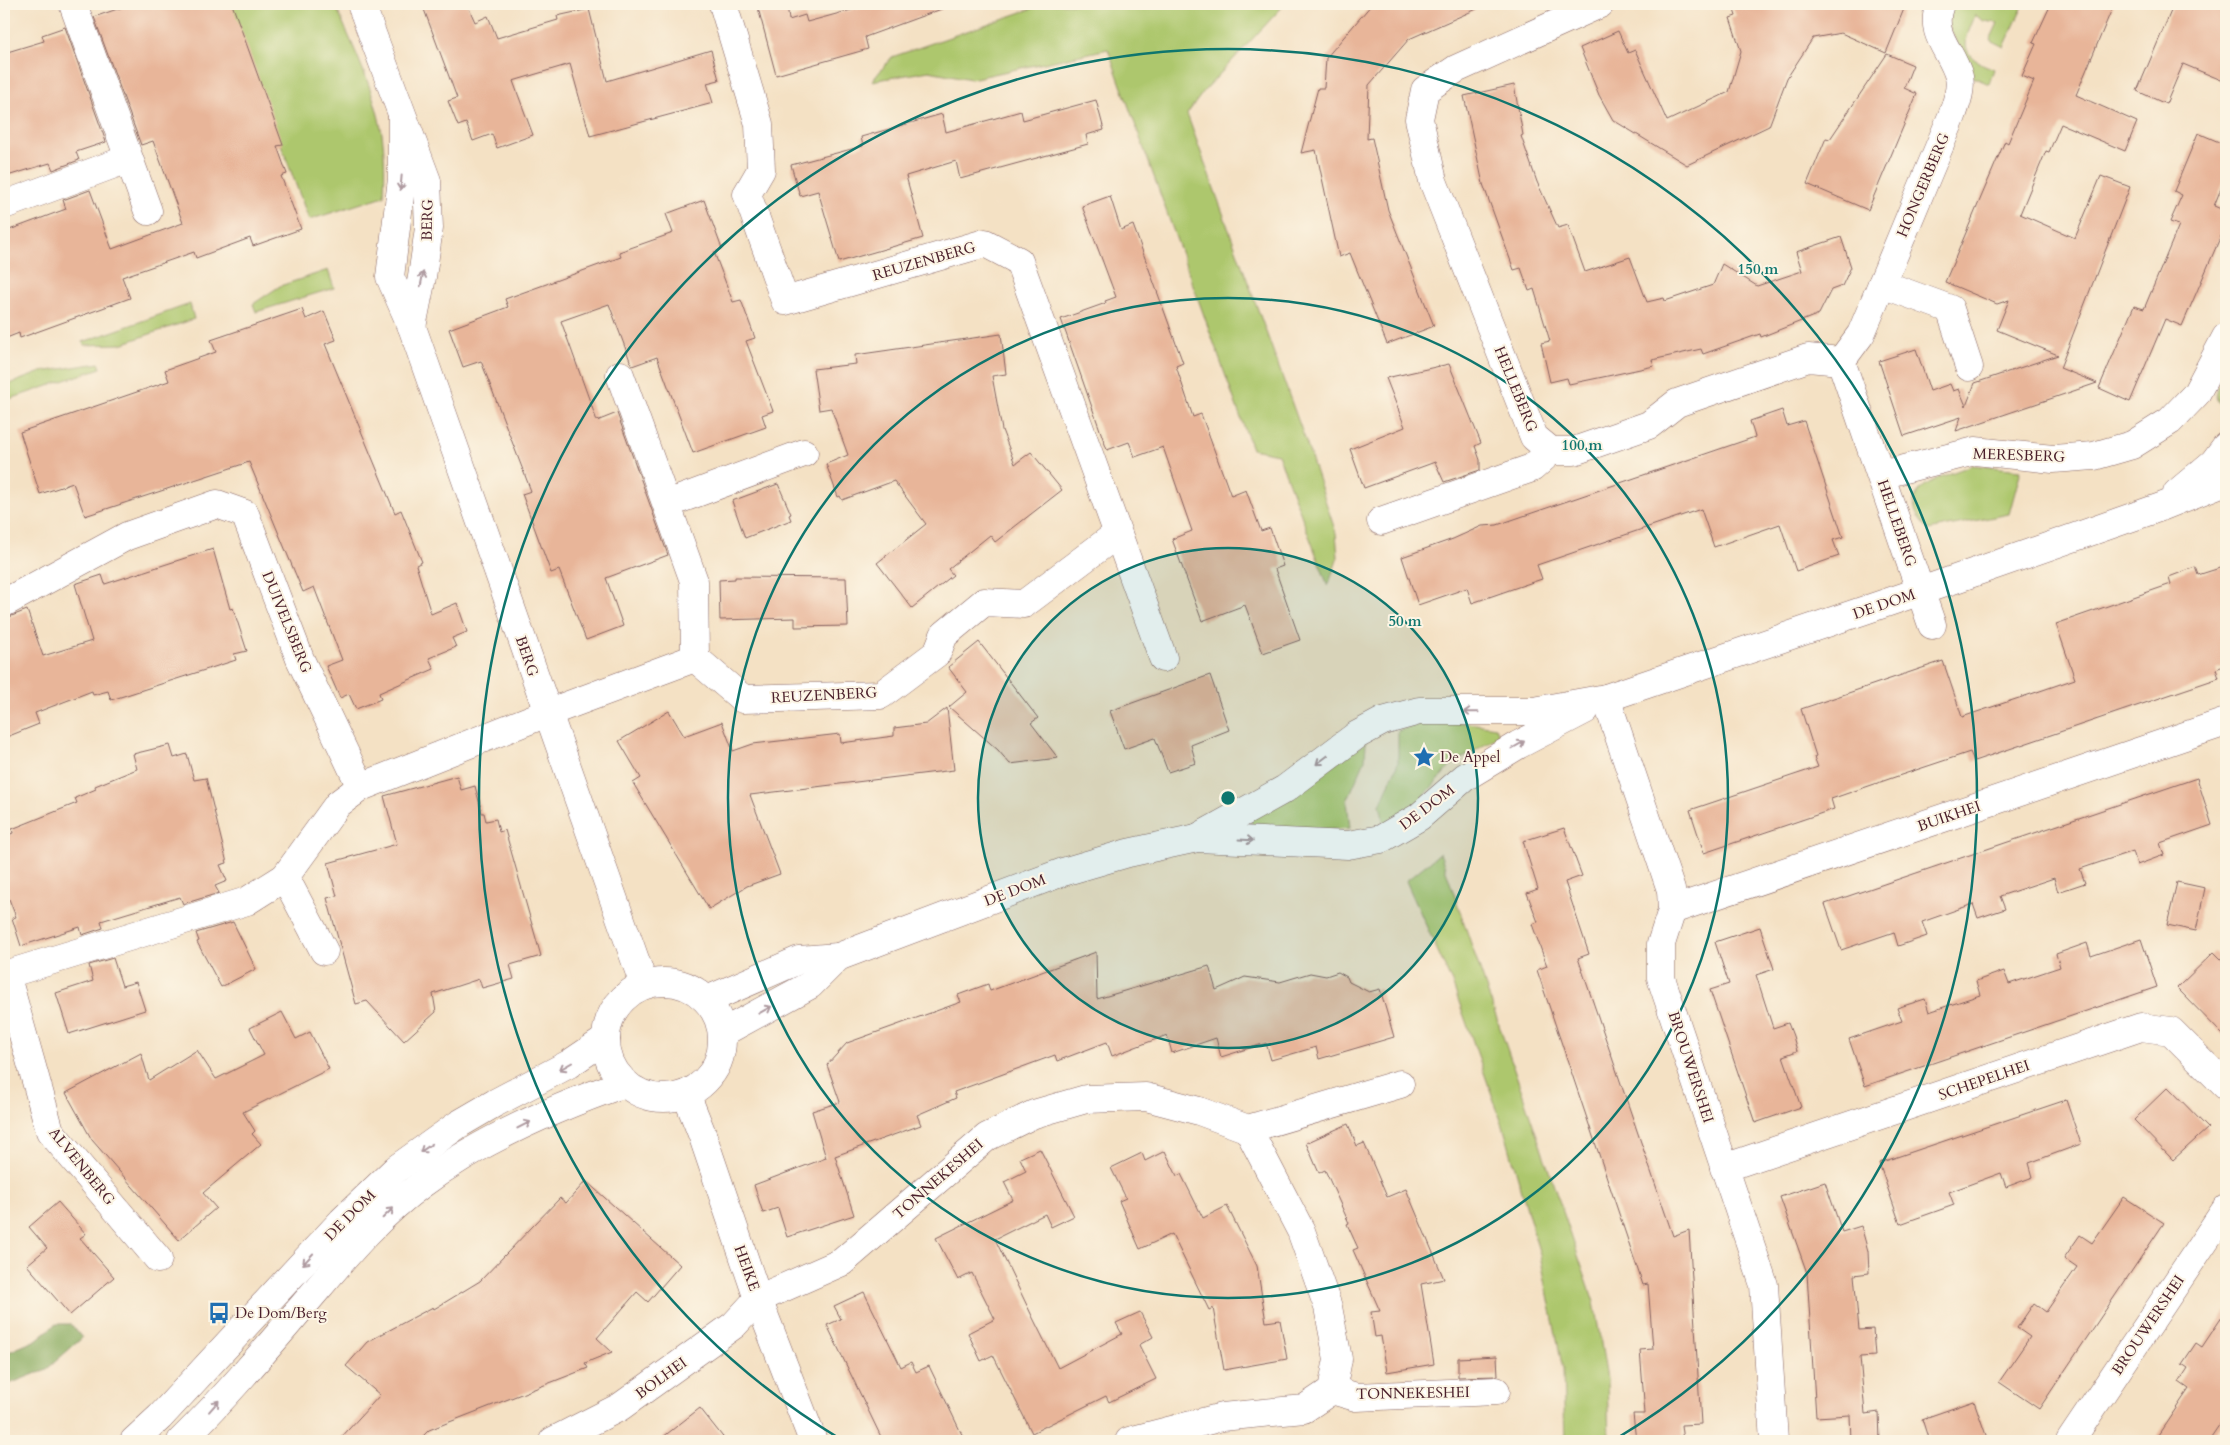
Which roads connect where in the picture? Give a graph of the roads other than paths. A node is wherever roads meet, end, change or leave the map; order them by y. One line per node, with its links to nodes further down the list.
1 (73, 4): 6 (street)
2 (360, 4): 29 (street, BERG)
3 (724, 4): 22 (street, REUZENBERG)
4 (1600, 4): 15 (street, HELLEBERG)
5 (1940, 4): 9 (street, HONGERBERG)
6 (128, 159): 7 (street); 8 (street)
7 (4, 205)
8 (148, 211)
9 (1882, 284): 11 (street, HONGERBERG); 12 (street)
10 (2226, 337): 17 (street, MERESBERG)
11 (1841, 361): 15 (street); 17 (street, HELLEBERG)
12 (1969, 367)
13 (620, 375): 19 (street)
14 (2226, 446): 20 (street, DE DOM)
15 (1551, 451): 21 (street)
16 (804, 453): 19 (street)
17 (1881, 475): 23 (street, HELLEBERG)
18 (2226, 481): 20 (street, DE DOM)
19 (667, 504): 26 (street)
20 (2161, 507): 23 (street, DE DOM)
21 (1381, 521)
22 (1117, 534): 26 (street, REUZENBERG); 27 (street, REUZENBERG)
23 (1921, 591): 25 (street, HELLEBERG); 28 (street, DE DOM)
24 (4, 603): 31 (street, DUIVELSBERG)
25 (1932, 625)
26 (695, 658): 29 (street)
27 (1163, 658)
28 (1606, 698): 32 (street, DE DOM, one-way to 32); 32 (street, DE DOM, one-way to 28); 34 (street, BROUWERSHEI)
29 (547, 714): 31 (street); 38 (street, BERG)
30 (2226, 722): 34 (street, BUIKHEI)
31 (361, 787): 33 (street, ALVENBERG)
32 (1197, 838): 36 (street, DE DOM)
33 (285, 877): 35 (street); 37 (street, ALVENBERG)
34 (1672, 910): 47 (street, BROUWERSHEI)
35 (324, 951)
36 (838, 957): 39 (street, DE DOM); 40 (street, DE DOM, one-way to 36)
37 (5, 975): 49 (street, ALVENBERG)
38 (644, 985): 39 (street); 41 (street)
39 (706, 1000): 40 (street)
40 (722, 1033): 45 (street)
41 (606, 1039): 42 (street); 53 (street, DE DOM, one-way to 53)
42 (625, 1083): 45 (street); 54 (street, DE DOM, one-way to 42)
43 (1400, 1084): 46 (street)
44 (2226, 1086): 47 (street, SCHEPELHEI)
45 (686, 1094): 50 (street, HEIKE)
46 (1248, 1129): 50 (street, TONNEKESHEI); 51 (street)
47 (1724, 1168): 58 (street, BROUWERSHEI)
48 (2226, 1209): 59 (street, BROUWERSHEI)
49 (158, 1259)
50 (758, 1299): 55 (street, BOLHEI); 56 (street, HEIKE)
51 (1332, 1390): 52 (street, TONNEKESHEI); 57 (street)
52 (1496, 1391)
53 (134, 1441)
54 (181, 1441)
55 (553, 1441)
56 (813, 1441)
57 (1129, 1441)
58 (1774, 1441)
59 (2070, 1441)

